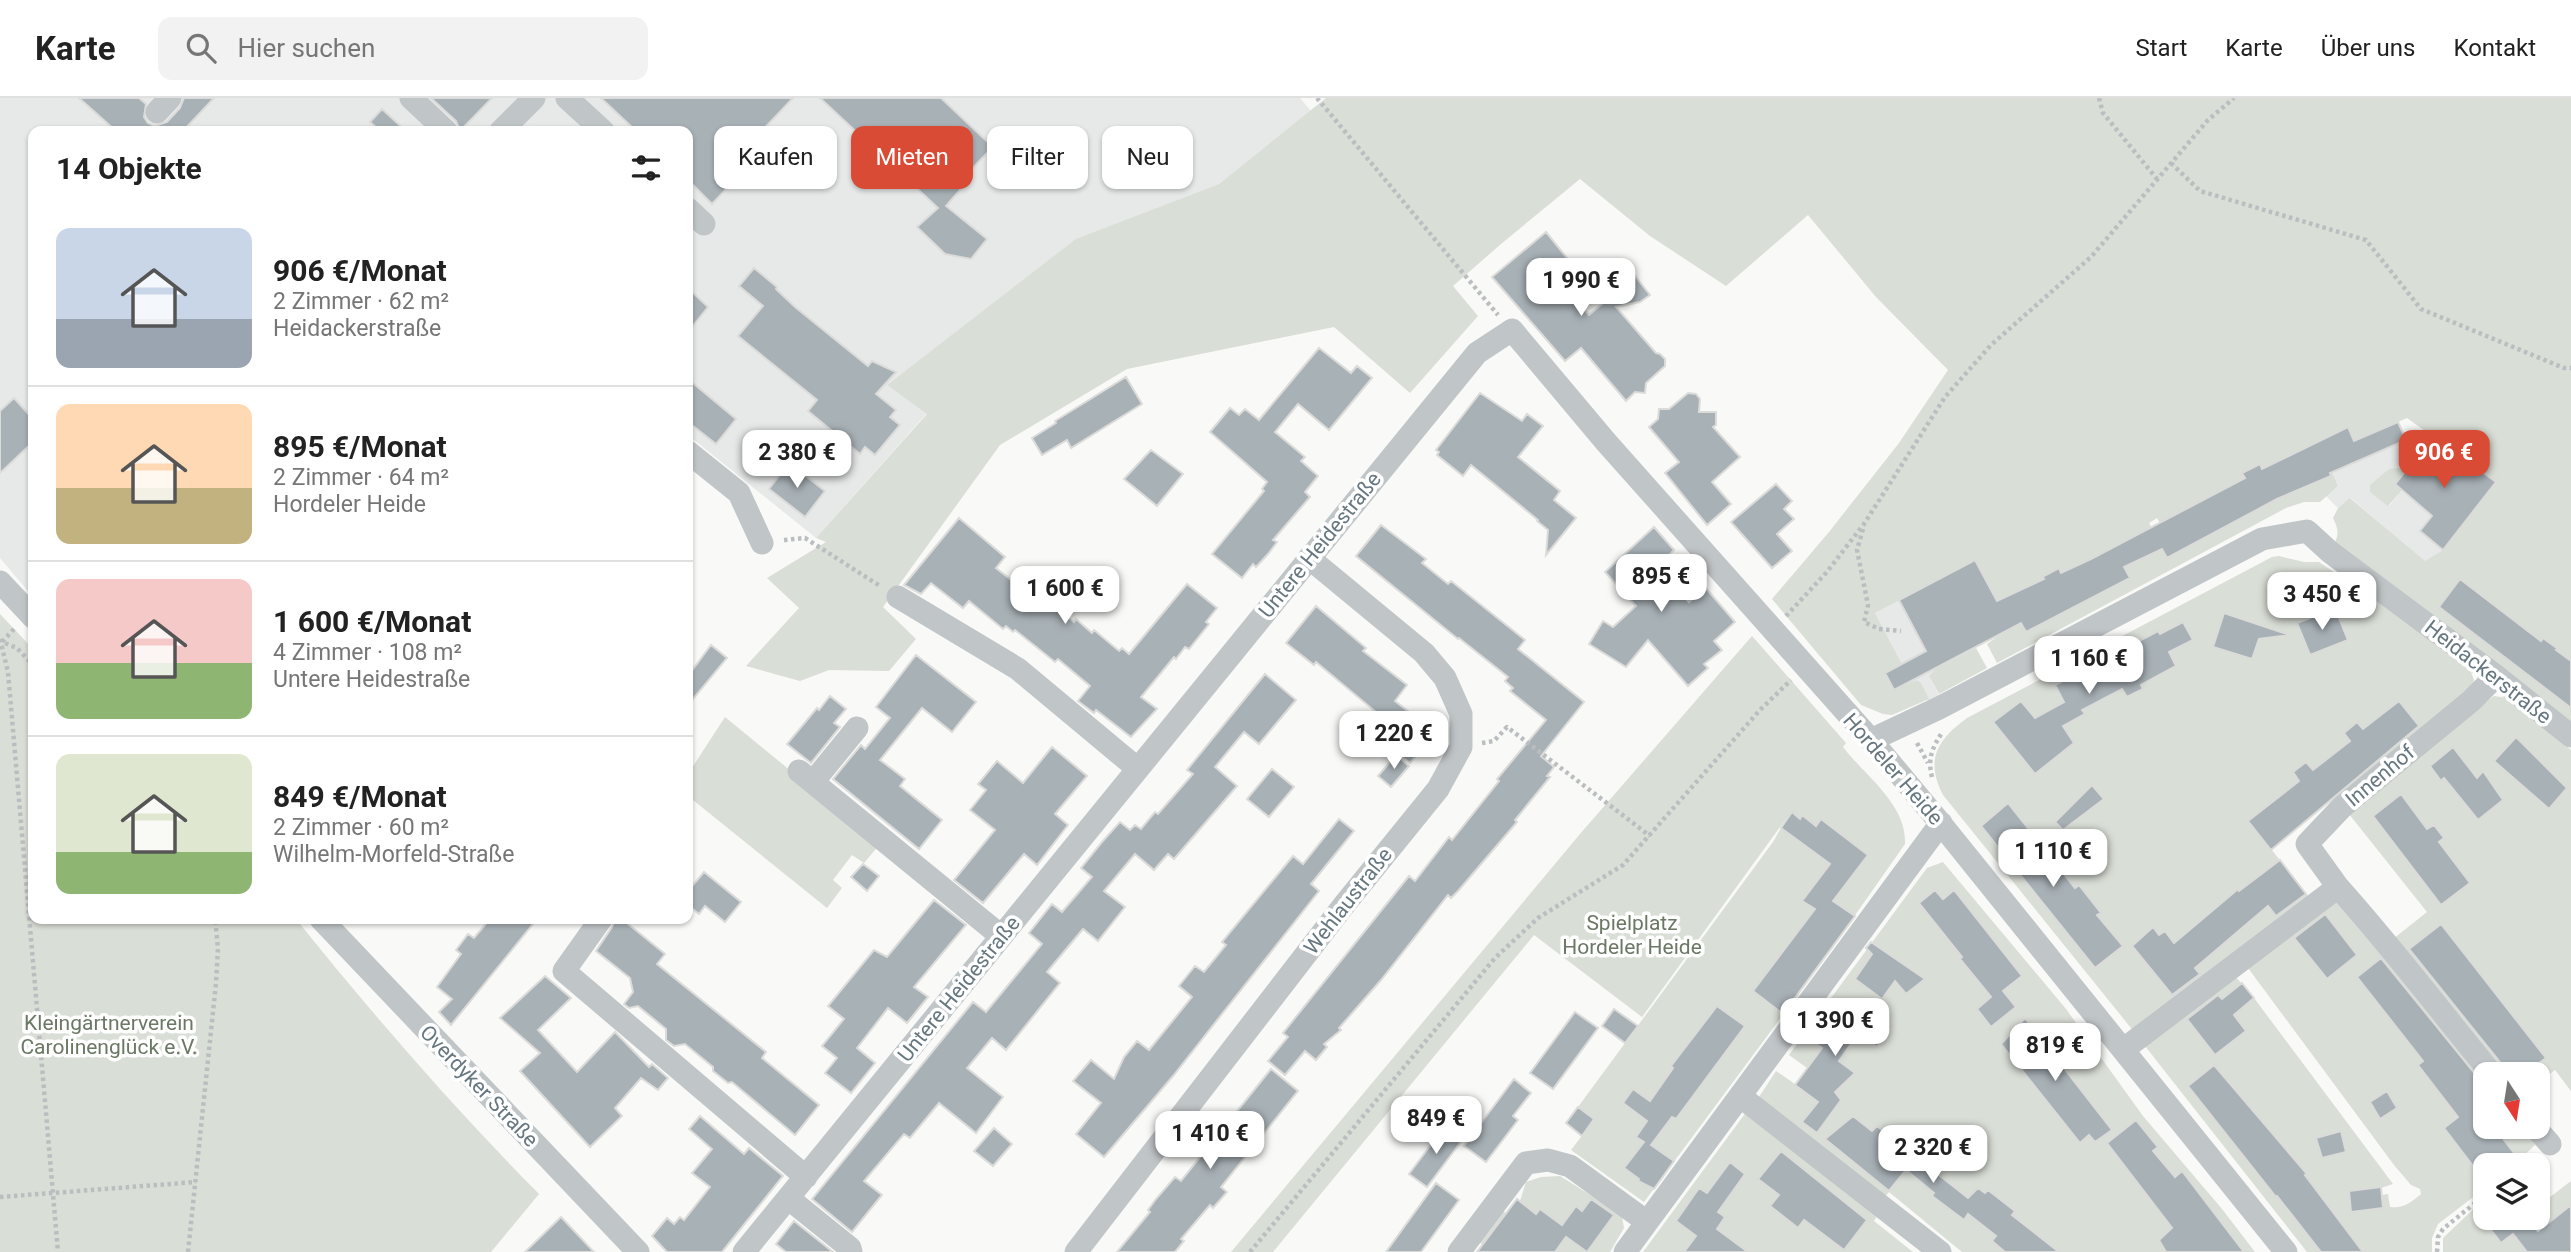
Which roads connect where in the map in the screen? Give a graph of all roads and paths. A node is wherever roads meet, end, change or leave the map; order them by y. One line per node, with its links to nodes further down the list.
1 (411, 98): 7 (street)
2 (534, 98): 8 (street)
3 (567, 98): 9 (street)
4 (1317, 98): 12 (path)
5 (2099, 98): 11 (path)
6 (2234, 98): 10 (path)
7 (441, 126)
8 (506, 126)
9 (598, 126)
10 (2171, 163): 11 (path); 13 (path)
11 (2157, 179): 15 (path)
12 (1511, 330): 17 (street, Untere Heidestraße); 21 (street, Hordeler Heide)
13 (2571, 368)
14 (693, 456): 16 (street)
15 (1864, 524): 21 (path); 22 (path)
16 (762, 542): 19 (path)
17 (1309, 558): 31 (street, Wehlaustraße); 32 (street, Untere Heidestraße)
18 (0, 582): 20 (street)
19 (898, 597): 32 (street)
20 (28, 612)
21 (1772, 631): 25 (street, Hordeler Heide)
22 (1901, 631)
23 (2, 640): 24 (path); 36 (path)
24 (28, 660)
25 (1804, 667): 30 (street, Hordeler Heide); 34 (path)
26 (2496, 676): 29 (street, Heidackerstraße); 30 (street, Heidackerstraße); 35 (street, Innenhof)
27 (857, 729): 41 (street)
28 (1944, 730): 33 (path)
29 (2571, 736)
30 (1871, 740): 33 (street, Hordeler Heide)
31 (1461, 747): 34 (path); 57 (street, Wehlaustraße)
32 (1138, 769): 41 (street, Untere Heidestraße)
33 (1939, 821): 42 (street, Hordeler Heide); 44 (street)
34 (1650, 836): 58 (path)
35 (2339, 887): 42 (street); 43 (street, Innenhof)
36 (28, 904)
37 (30, 924): 47 (path)
38 (216, 924): 46 (path)
39 (326, 924): 54 (street, Overdyker Straße)
40 (597, 924): 45 (street)
41 (1001, 936): 45 (street, Untere Heidestraße)
42 (2124, 1049): 62 (street, Hordeler Heide)
43 (2482, 1062)
44 (1740, 1096): 51 (street); 61 (street)
45 (806, 1177): 49 (street, Untere Heidestraße)
46 (196, 1182): 47 (path); 53 (path)
47 (53, 1193): 48 (path); 52 (path)
48 (0, 1198)
49 (788, 1198): 55 (street, Untere Heidestraße); 56 (street)
50 (2473, 1205): 63 (path)
51 (1647, 1222): 59 (street); 60 (street)
52 (58, 1252)
53 (188, 1252)
54 (638, 1252)
55 (744, 1252)
56 (851, 1252)
57 (1076, 1252)
58 (1250, 1252)
59 (1459, 1252)
60 (1625, 1252)
61 (1940, 1252)
62 (2286, 1252)
63 (2437, 1252)

